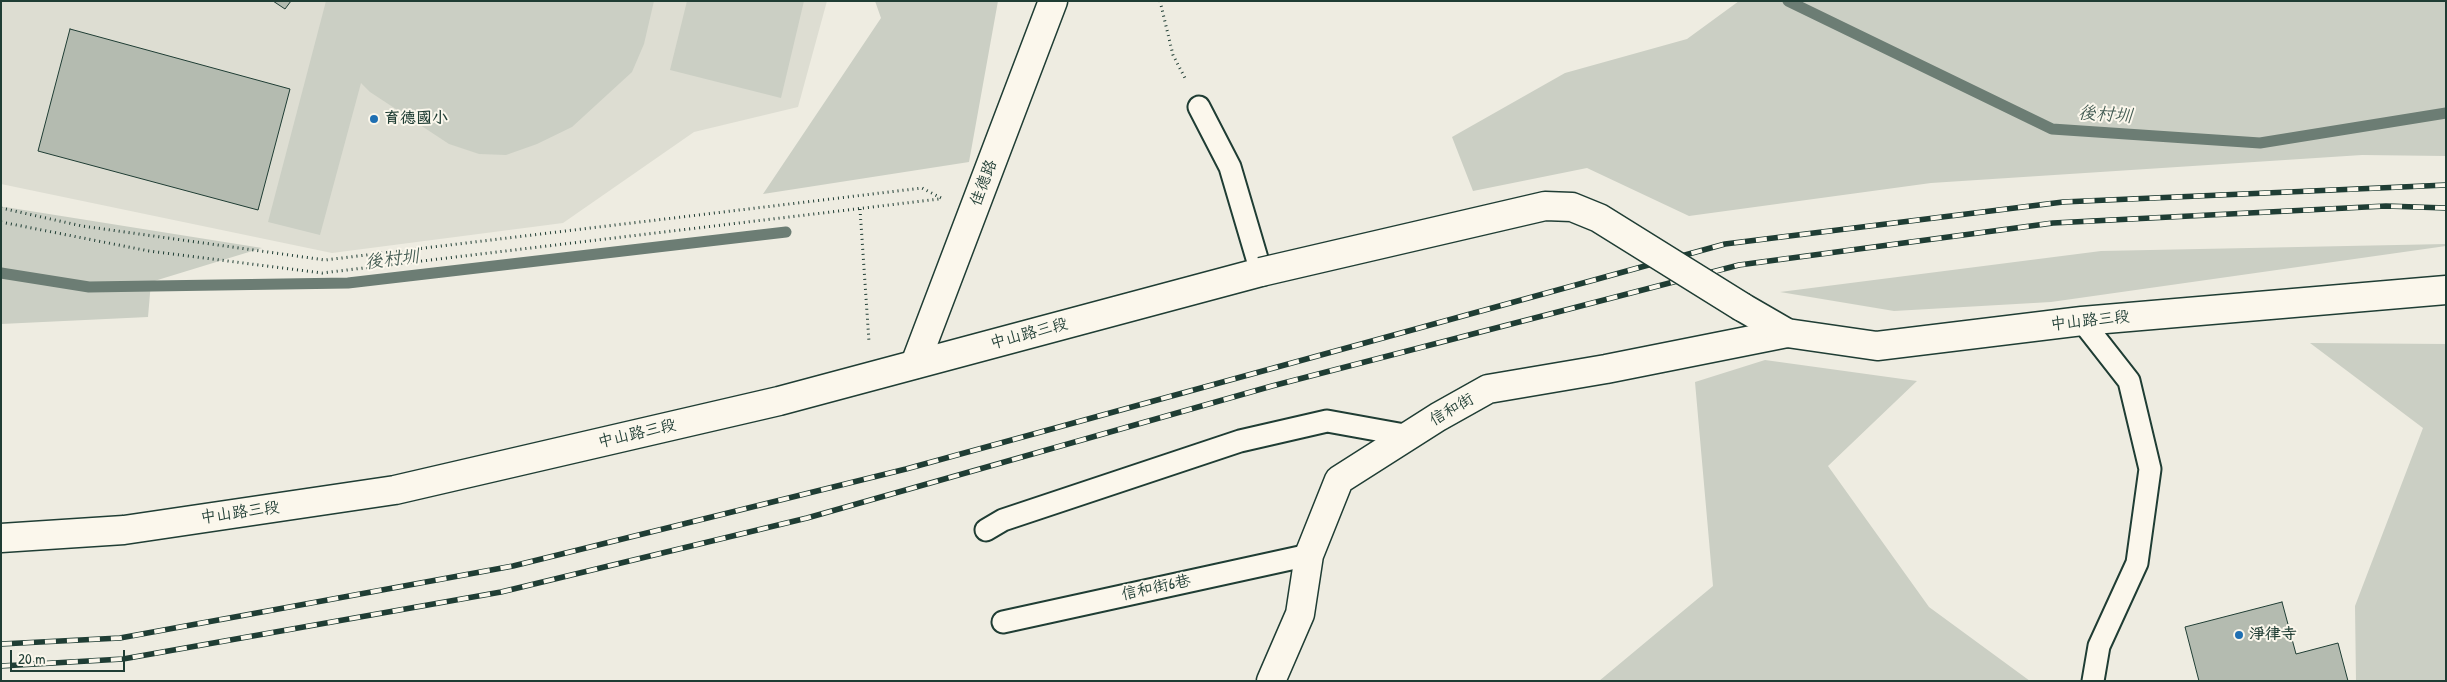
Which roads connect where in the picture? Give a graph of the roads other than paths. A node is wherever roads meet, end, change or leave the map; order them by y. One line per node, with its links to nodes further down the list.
1 (1053, 1): 7 (main road, 佳德路)
2 (1199, 108): 3 (lane)
3 (1261, 272): 6 (main road, 中山路三段, bridge); 7 (main road, 中山路三段)
4 (2446, 290): 5 (main road, 中山路三段)
5 (2082, 321): 6 (main road, 中山路三段); 14 (lane)
6 (1787, 333): 8 (main road, 信和街)
7 (915, 364): 10 (main road, 中山路三段)
8 (1410, 436): 9 (lane); 11 (main road, 信和街)
9 (986, 530)
10 (1, 538)
11 (1308, 555): 12 (lane, 信和街6巷); 13 (main road, 信和街)
12 (1003, 622)
13 (1271, 681)
14 (2093, 681)

